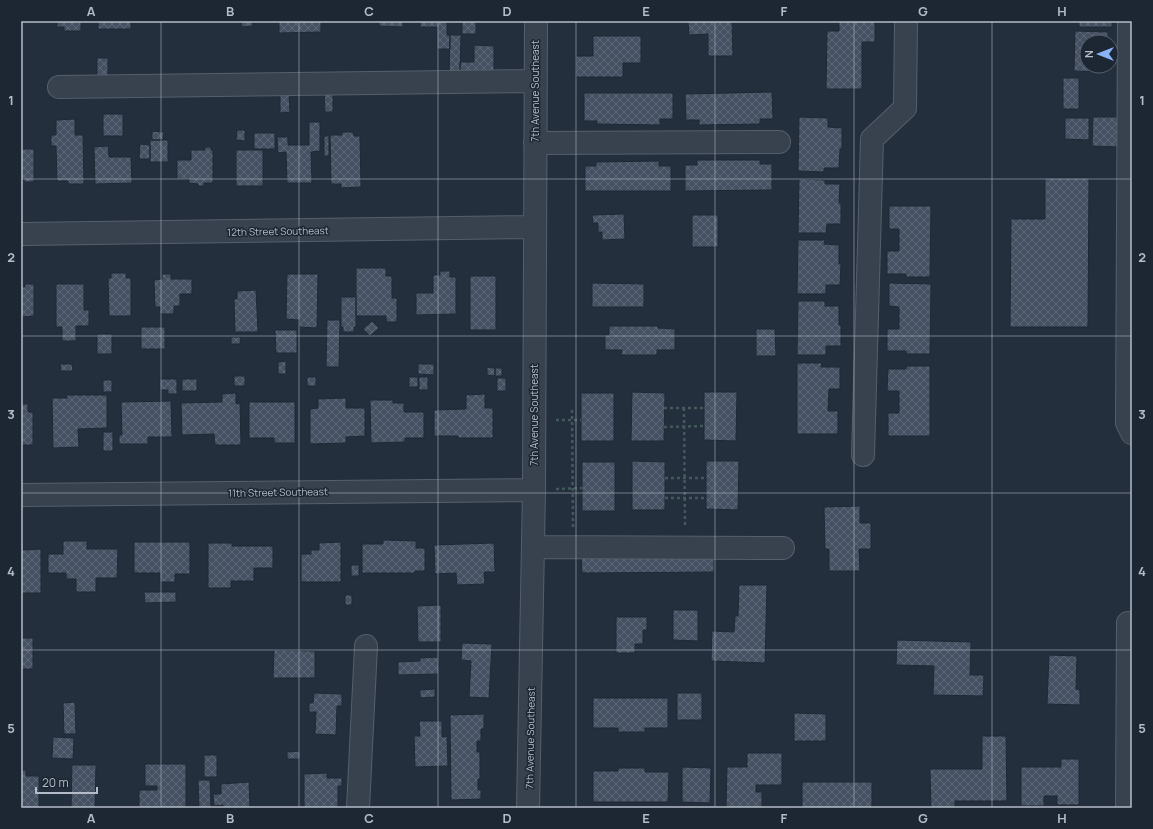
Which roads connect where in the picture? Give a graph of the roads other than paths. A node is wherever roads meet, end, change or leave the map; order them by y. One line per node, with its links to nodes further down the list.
1 (536, 21): 4 (street, 7th Avenue Southeast)
2 (906, 21): 11 (street)
3 (1128, 21): 10 (street)
4 (535, 81): 5 (street); 7 (street, 7th Avenue Southeast)
5 (60, 86)
6 (779, 142): 7 (street)
7 (535, 143): 8 (street, 7th Avenue Southeast)
8 (535, 228): 9 (street, 12th Street Southeast); 12 (street, 7th Avenue Southeast)
9 (21, 234)
10 (1132, 433)
11 (863, 455)
12 (534, 490): 13 (street, 11th Street Southeast); 14 (street, 7th Avenue Southeast)
13 (21, 495)
14 (533, 547): 15 (street); 19 (street, 7th Avenue Southeast)
15 (783, 548)
16 (1130, 631): 20 (street)
17 (366, 646): 18 (street)
18 (358, 808)
19 (528, 808)
20 (1127, 808)

